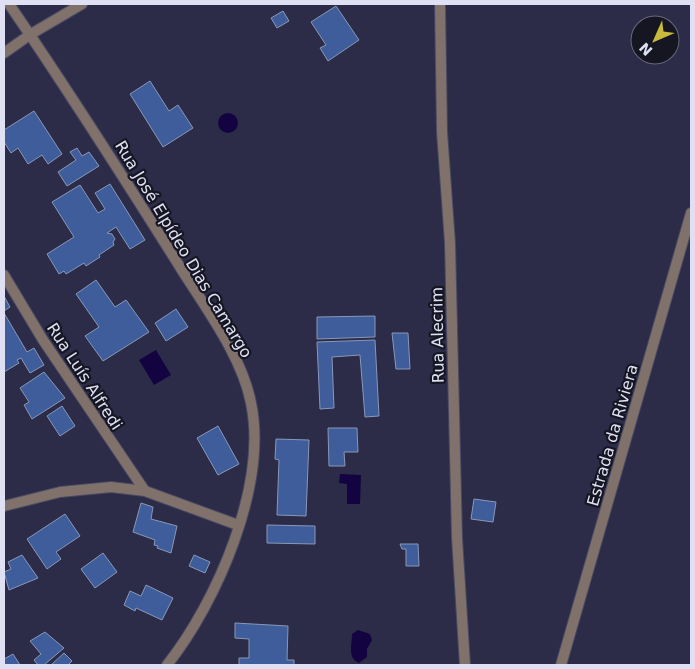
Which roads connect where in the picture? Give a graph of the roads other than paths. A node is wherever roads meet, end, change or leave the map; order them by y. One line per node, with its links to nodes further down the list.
1 (9, 4): 4 (street, Rua José Elpídeo Dias Camargo)
2 (82, 4): 4 (street)
3 (440, 4): 12 (street, Rua Alecrim)
4 (31, 34): 5 (street); 10 (street, Rua José Elpídeo Dias Camargo)
5 (4, 53)
6 (691, 213): 13 (street, Estrada da Riviera)
7 (4, 275): 8 (street, Rua Luís Alfredi)
8 (145, 491): 9 (street); 10 (street)
9 (4, 506)
10 (238, 525): 11 (street, Rua José Elpídeo Dias Camargo)
11 (167, 665)
12 (465, 665)
13 (561, 665)

